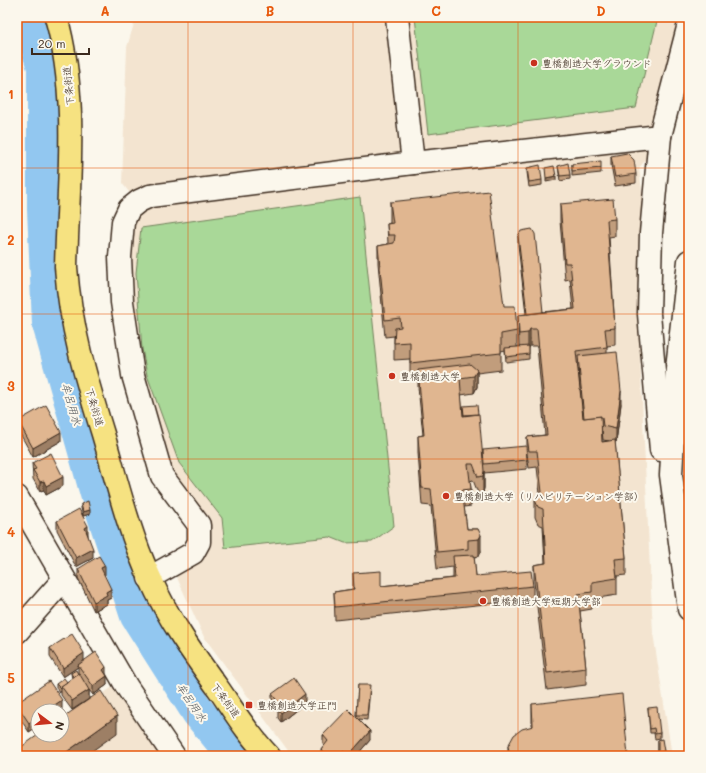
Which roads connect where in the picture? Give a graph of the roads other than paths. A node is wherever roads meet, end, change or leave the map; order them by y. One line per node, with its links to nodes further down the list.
1 (56, 17): 9 (main road, 下条街道)
2 (397, 17): 5 (street)
3 (689, 24): 4 (street)
4 (660, 136): 5 (street); 7 (street)
5 (413, 163): 9 (street)
6 (689, 261): 7 (street)
7 (671, 475): 11 (street)
8 (17, 497): 10 (street)
9 (149, 578): 14 (main road, 下条街道)
10 (64, 579): 12 (street); 13 (street)
11 (689, 608)
12 (17, 632)
13 (174, 756)
14 (269, 756)

